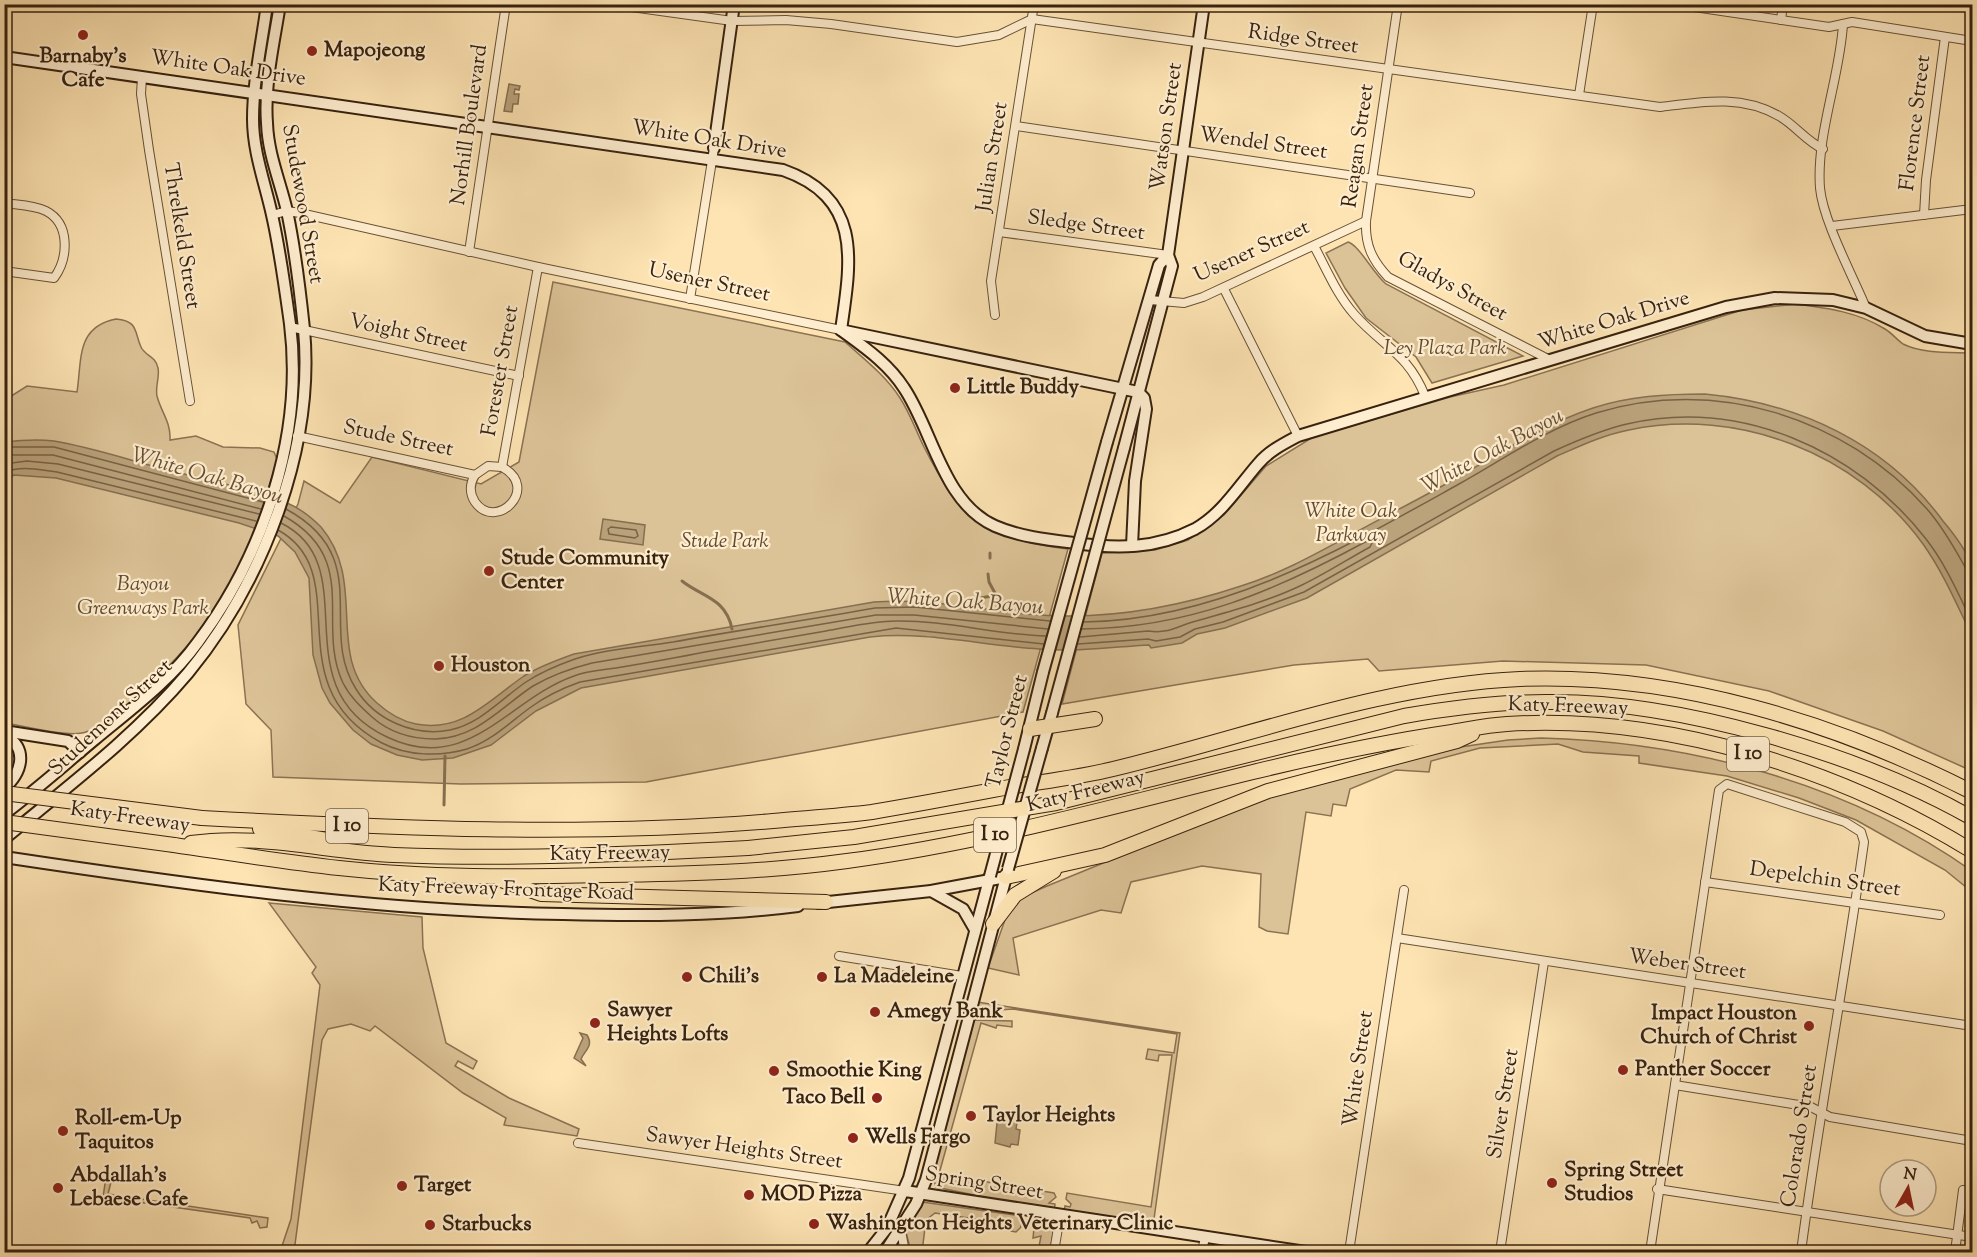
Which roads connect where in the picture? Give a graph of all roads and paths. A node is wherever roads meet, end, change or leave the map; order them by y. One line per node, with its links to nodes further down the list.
1 (267, 4): 22 (main road, Studewood Street)
2 (280, 4): 24 (main road, Studewood Street)
3 (506, 4): 25 (street, Norhill Boulevard)
4 (610, 4): 14 (street)
5 (734, 4): 14 (main road)
6 (1034, 4): 12 (street, Julian Street)
7 (1204, 4): 18 (main road, Watson Street)
8 (1398, 4): 20 (street, Reagan Street)
9 (1593, 4): 23 (street)
10 (1674, 4): 13 (street)
11 (1783, 4): 13 (street)
12 (1032, 19): 14 (street); 18 (street, Ridge Street); 26 (street, Julian Street)
13 (1781, 20): 15 (street)
14 (732, 21): 29 (main road)
15 (1843, 24): 16 (street); 27 (street)
16 (1945, 37): 17 (street); 36 (street, Florence Street)
17 (1972, 41)
18 (1198, 43): 20 (street, Ridge Street); 28 (main road, Watson Street)
19 (4, 57): 21 (main road, White Oak Drive)
20 (1388, 71): 23 (street, Ridge Street); 30 (street, Reagan Street)
21 (142, 77): 22 (main road, White Oak Drive); 62 (street, Threlkeld Street)
22 (255, 93): 24 (main road, White Oak Drive); 35 (main road, Studewood Street)
23 (1580, 94): 27 (street, Ridge Street)
24 (267, 95): 25 (main road, White Oak Drive); 34 (main road, Studewood Street)
25 (488, 125): 29 (main road, White Oak Drive); 41 (street, Norhill Boulevard)
26 (1016, 126): 28 (street, Wendel Street); 39 (street, Julian Street)
27 (1823, 149): 38 (street)
28 (1183, 150): 30 (street, Wendel Street); 42 (main road, Watson Street)
29 (713, 153): 46 (street); 53 (main road, White Oak Drive)
30 (1372, 179): 31 (street, Wendel Street); 37 (street, Reagan Street)
31 (1470, 193)
32 (4, 203): 44 (street)
33 (1972, 208): 36 (street)
34 (287, 211): 35 (street, Usener Street); 41 (street, Usener Street); 52 (main road, Studewood Street)
35 (272, 215): 51 (main road, Studewood Street)
36 (1924, 215): 38 (street)
37 (1366, 221): 40 (street, Usener Street); 57 (street, Gladys Street)
38 (1832, 226): 49 (street)
39 (999, 232): 42 (street, Sledge Street); 50 (street, Julian Street)
40 (1314, 246): 45 (street, Usener Street); 61 (street)
41 (469, 252): 43 (street, Usener Street)
42 (1168, 255): 47 (main road, Watson Street); 48 (main road, Watson Street)
43 (538, 267): 46 (street, Usener Street); 58 (street, Forester Street)
44 (4, 271)
45 (1224, 289): 48 (street, Usener Street); 63 (street)
46 (690, 299): 53 (street, Usener Street)
47 (1150, 300): 48 (street, Usener Street); 59 (main road, Watson Street)
48 (1163, 303): 60 (main road, Watson Street)
49 (1866, 308): 55 (main road, White Oak Drive); 57 (main road, White Oak Drive)
50 (995, 315)
51 (290, 327): 52 (street, Voight Street); 64 (main road, Studewood Street)
52 (304, 330): 58 (street, Voight Street); 64 (main road, Studewood Street)
53 (841, 330): 54 (main road, Usener Street); 56 (main road, White Oak Drive)
54 (882, 337): 56 (main road); 59 (main road, Usener Street)
55 (1972, 344)
56 (876, 356): 68 (main road, White Oak Drive)
57 (1551, 361): 61 (main road, White Oak Drive)
58 (519, 376): 66 (street, Forester Street)
59 (1124, 388): 60 (main road, Usener Street); 72 (main road, Taylor Street, bridge)
60 (1138, 392): 68 (main road, Watson Street); 70 (main road, Taylor Street, bridge)
61 (1425, 396): 63 (main road, White Oak Drive)
62 (190, 401)
63 (1298, 436): 68 (main road, White Oak Drive)
64 (293, 442): 67 (street, Stude Street); 69 (main road, Studemont Street)
65 (488, 466): 66 (street, Forester Street); 67 (street, Stude Street)
66 (502, 467): 67 (street)
67 (475, 475)
68 (1132, 546)
69 (234, 597): 76 (main road, Studemont Street); 77 (main road, Studemont Street)
70 (1050, 720): 71 (highway); 72 (highway); 91 (main road, Taylor Street, bridge)
71 (1095, 720)
72 (1031, 722): 93 (main road, Taylor Street, bridge)
73 (1487, 727): 87 (highway, Katy Freeway / I 10); 90 (highway); 92 (highway, Katy Freeway / I 10)
74 (4, 731): 76 (main road)
75 (4, 735): 78 (main road)
76 (80, 752): 77 (main road); 81 (main road, Studemont Street)
77 (79, 777): 85 (main road, Studemont Street)
78 (4, 788)
79 (1972, 792): 82 (highway, Katy Freeway / I 10)
80 (4, 794): 82 (highway, Katy Freeway / I 10, bridge)
81 (4, 814)
82 (202, 818): 88 (highway)
83 (1972, 818): 88 (highway, bridge)
84 (4, 822): 86 (highway, Katy Freeway / I 10, bridge)
85 (4, 839)
86 (174, 845): 88 (highway); 92 (highway, Katy Freeway / I 10)
87 (1972, 851)
88 (491, 854)
89 (4, 857): 97 (main road, Katy Freeway Frontage Road)
90 (1062, 866): 91 (highway); 100 (highway)
91 (1007, 873): 93 (main road, Katy Freeway Frontage Road); 100 (main road, Taylor Street)
92 (492, 878): 97 (highway)
93 (989, 878): 96 (main road, Katy Freeway Frontage Road); 101 (main road, Taylor Street)
94 (1705, 882): 98 (street, Depelchin Street); 98 (street, Colorado Street); 106 (street)
95 (1404, 890): 102 (street, White Street)
96 (931, 891): 97 (main road, Katy Freeway Frontage Road); 101 (main road)
97 (826, 902)
98 (1856, 903): 99 (street, Depelchin Street); 107 (street, Colorado Street)
99 (1940, 915)
100 (993, 924): 110 (main road, Taylor Street)
101 (974, 928): 105 (main road, Taylor Street)
102 (1397, 939): 104 (street, Weber Street); 131 (street, White Street)
103 (839, 956): 105 (street)
104 (1544, 962): 106 (street, Weber Street); 132 (street, Silver Street)
105 (962, 975): 109 (main road, Taylor Street)
106 (1690, 983): 107 (street, Weber Street); 111 (street)
107 (1838, 1005): 108 (street, Weber Street); 112 (street, Colorado Street)
108 (1972, 1026)
109 (936, 1075): 110 (main road); 117 (main road, Taylor Street)
110 (953, 1078): 118 (main road, Taylor Street)
111 (1675, 1085): 112 (street); 115 (street)
112 (1820, 1112): 113 (street); 119 (street, Colorado Street)
113 (1972, 1142)
114 (578, 1143): 117 (street, Sawyer Heights Street)
115 (1657, 1189): 119 (street); 133 (street)
116 (1963, 1190): 122 (street)
117 (905, 1191): 118 (main road, Spring Street); 125 (main road, Taylor Street)
118 (921, 1194): 120 (main road, Spring Street); 121 (main road, Taylor Street)
119 (1806, 1212): 122 (street); 134 (street, Colorado Street)
120 (1060, 1216): 123 (main road, Spring Street); 128 (street)
121 (901, 1231): 126 (main road, Taylor Street); 127 (street)
122 (1958, 1235): 124 (street); 135 (street)
123 (1205, 1237): 129 (street); 130 (main road, Spring Street)
124 (1972, 1237)
125 (868, 1252)
126 (885, 1252)
127 (905, 1252)
128 (1054, 1252)
129 (1202, 1252)
130 (1306, 1252)
131 (1349, 1252)
132 (1500, 1252)
133 (1650, 1252)
134 (1801, 1252)
135 (1955, 1252)

